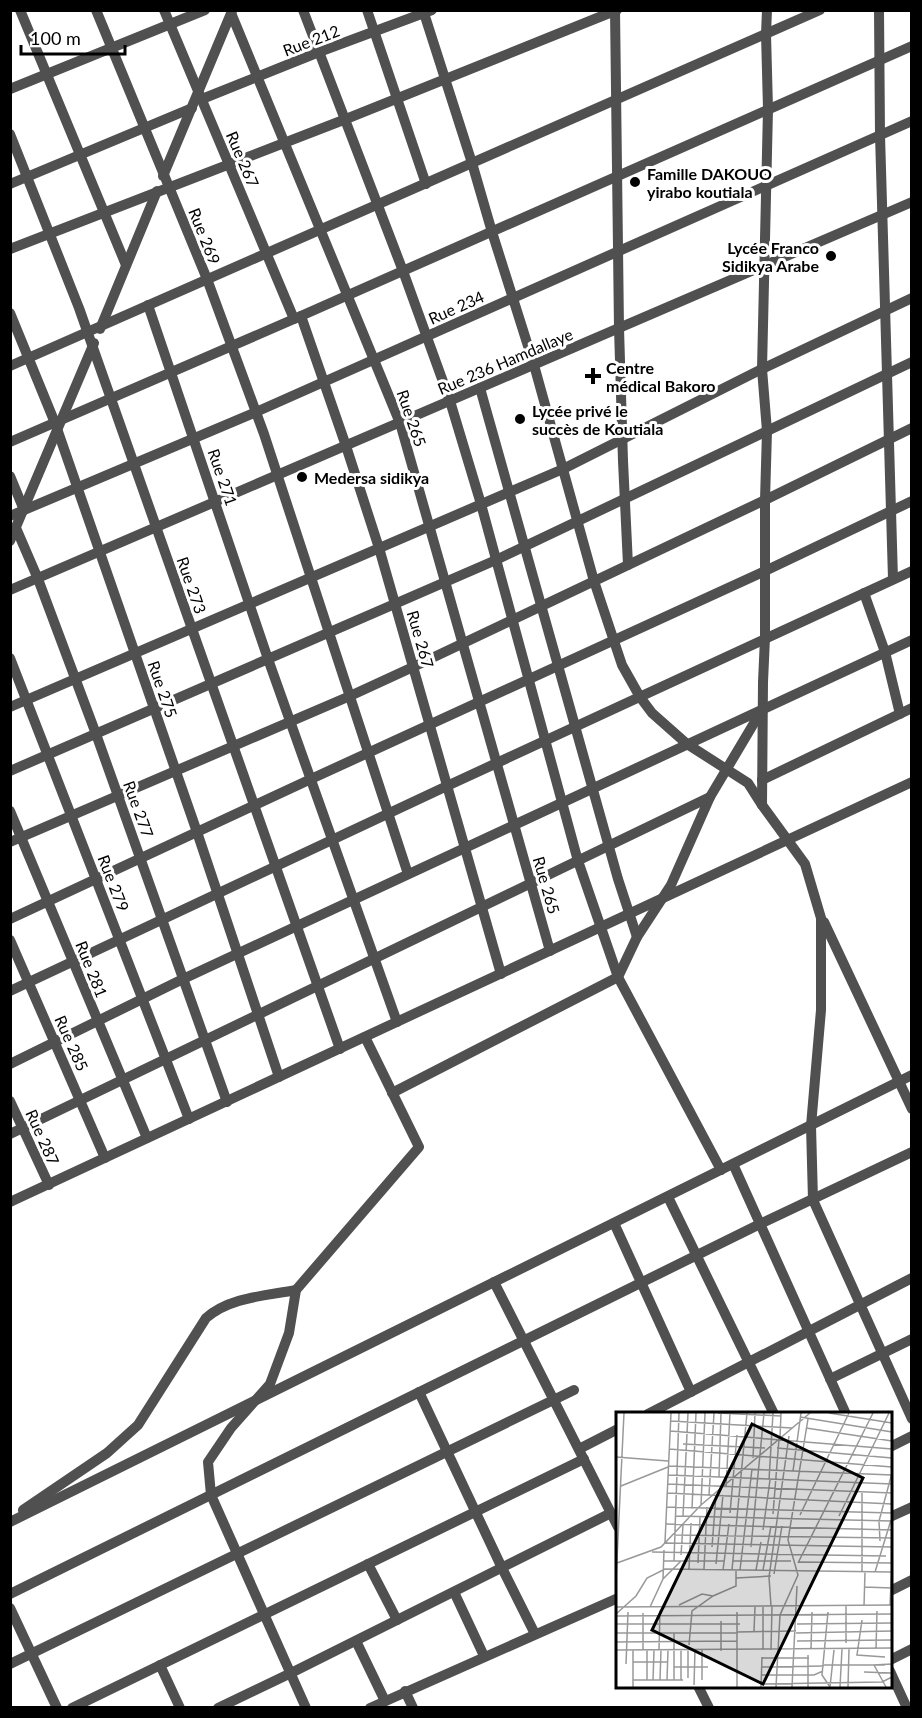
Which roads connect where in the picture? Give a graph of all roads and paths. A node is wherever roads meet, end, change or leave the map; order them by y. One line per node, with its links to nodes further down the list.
1 (20, 10): 20 (street)
2 (96, 10): 17 (street, Rue 269)
3 (164, 10): 13 (street, Rue 267)
4 (205, 10): 13 (street)
5 (303, 10): 18 (street)
6 (368, 10): 14 (street)
7 (767, 10): 15 (street)
8 (819, 10): 15 (street)
9 (879, 10): 19 (street)
10 (616, 11): 22 (street); 26 (street)
11 (232, 12): 21 (street, Rue 265); 24 (street)
12 (426, 12): 14 (street, Rue 212); 22 (street)
13 (170, 24): 17 (street); 24 (street, Rue 267)
14 (375, 33): 18 (street, Rue 212); 25 (street)
15 (766, 34): 26 (street); 28 (street)
16 (912, 46): 19 (street)
17 (112, 48): 20 (street); 31 (street, Rue 269)
18 (319, 52): 21 (street, Rue 212); 29 (street)
19 (879, 60): 28 (street); 33 (street)
20 (46, 74): 23 (street); 35 (street)
21 (258, 76): 24 (street, Rue 212); 34 (street, Rue 265)
22 (445, 78): 25 (street); 36 (street)
23 (10, 88)
24 (200, 95): 27 (street); 37 (street, Rue 267)
25 (397, 98): 29 (street); 42 (street)
26 (616, 100): 36 (street); 39 (street)
27 (192, 108): 31 (street); 38 (street)
28 (768, 109): 39 (street); 43 (street)
29 (345, 119): 34 (street); 47 (street)
30 (912, 121): 33 (street, Rue 234)
31 (145, 128): 35 (street); 38 (street, Rue 269)
32 (10, 134): 40 (street, Rue 273)
33 (880, 135): 43 (street, Rue 234); 49 (street)
34 (285, 142): 37 (street); 50 (street, Rue 265)
35 (81, 155): 40 (street); 48 (street)
36 (472, 163): 42 (street); 51 (street)
37 (229, 164): 44 (street); 55 (street, Rue 267)
38 (164, 175): 44 (street, Rue 269); 45 (street)
39 (618, 176): 51 (street); 54 (street)
40 (28, 177): 41 (street); 52 (street, Rue 273)
41 (10, 184)
42 (426, 184): 47 (street)
43 (766, 186): 54 (street, Rue 234); 57 (street)
44 (169, 187): 45 (street); 59 (street, Rue 269)
45 (156, 193): 48 (street); 56 (street)
46 (912, 202): 49 (street, Rue 236 Hamdallaye)
47 (378, 205): 50 (street); 58 (street)
48 (105, 212): 52 (street); 56 (street)
49 (883, 215): 57 (street, Rue 236 Hamdallaye); 64 (street)
50 (321, 230): 55 (street); 60 (street, Rue 265)
51 (492, 232): 58 (street); 61 (street)
52 (51, 233): 53 (street); 69 (street, Rue 273)
53 (10, 249)
54 (619, 251): 61 (street, Rue 234); 68 (street)
55 (266, 254): 59 (street); 66 (street, Rue 267)
56 (126, 265): 67 (street)
57 (764, 266): 68 (street, Rue 236 Hamdallaye); 78 (street)
58 (403, 271): 60 (street); 70 (street)
59 (207, 279): 63 (street); 72 (street, Rue 269)
60 (348, 295): 66 (street); 74 (street, Rue 265)
61 (513, 298): 70 (street, Rue 234); 76 (street)
62 (912, 298): 64 (street)
63 (148, 305): 67 (street); 79 (street, Rue 271)
64 (885, 311): 78 (street); 80 (street)
65 (10, 313): 73 (street, Rue 275)
66 (298, 318): 72 (street); 81 (street, Rue 267)
67 (101, 326): 69 (street); 71 (street)
68 (619, 328): 76 (street, Rue 236 Hamdallaye); 91 (street)
69 (88, 332): 71 (street, Rue 273); 73 (street)
70 (427, 337): 74 (street, Rue 234); 84 (street)
71 (93, 346): 83 (street, Rue 273); 87 (street)
72 (232, 346): 79 (street); 85 (street, Rue 269)
73 (29, 358): 77 (street); 87 (street, Rue 275)
74 (375, 360): 81 (street, Rue 234); 86 (street, Rue 265)
75 (912, 362): 80 (street)
76 (534, 365): 82 (street, Rue 236 Hamdallaye); 96 (street)
77 (10, 366)
78 (762, 369): 89 (street); 91 (street)
79 (172, 372): 83 (street); 90 (street, Rue 271)
80 (887, 373): 89 (street); 92 (street)
81 (324, 382): 85 (street, Rue 234); 94 (street, Rue 267)
82 (480, 388): 84 (street, Rue 236 Hamdallaye); 100 (street)
83 (111, 399): 87 (street); 95 (street, Rue 273)
84 (450, 401): 86 (street, Rue 236 Hamdallaye); 105 (street)
85 (256, 412): 90 (street, Rue 234); 98 (street, Rue 269)
86 (400, 423): 94 (street, Rue 236 Hamdallaye); 110 (street, Rue 265)
87 (58, 424): 93 (street); 99 (street, Rue 275); 106 (street)
88 (912, 428): 92 (street)
89 (767, 431): 101 (street); 102 (street)
90 (194, 438): 95 (street, Rue 234); 104 (street, Rue 271)
91 (623, 439): 96 (street); 101 (street)
92 (889, 439): 102 (street); 107 (street)
93 (10, 442)
94 (346, 446): 98 (street, Rue 236 Hamdallaye); 115 (street, Rue 267)
95 (133, 464): 99 (street, Rue 234); 112 (street, Rue 273)
96 (563, 469): 100 (street); 109 (street)
97 (10, 476): 106 (street)
98 (278, 476): 104 (street, Rue 236 Hamdallaye); 121 (street, Rue 269)
99 (77, 488): 106 (street, Rue 234); 116 (street, Rue 275)
100 (510, 492): 105 (street); 114 (street)
101 (625, 499): 109 (street); 118 (street)
102 (765, 500): 118 (street); 119 (street)
103 (912, 501): 107 (street)
104 (216, 502): 112 (street, Rue 236 Hamdallaye); 128 (street, Rue 271)
105 (481, 504): 110 (street); 117 (street)
106 (24, 510): 108 (street, Rue 234); 111 (street)
107 (891, 511): 119 (street); 123 (street)
108 (10, 516)
109 (578, 522): 114 (street); 124 (street)
110 (429, 526): 115 (street); 125 (street, Rue 265)
111 (16, 528): 113 (street); 122 (street, Rue 277)
112 (156, 528): 116 (street, Rue 236 Hamdallaye); 132 (street, Rue 273)
113 (10, 541)
114 (525, 547): 117 (street); 130 (street)
115 (379, 548): 121 (street); 129 (street, Rue 267)
116 (100, 552): 122 (street, Rue 236 Hamdallaye); 139 (street, Rue 275)
117 (496, 560): 125 (street); 131 (street)
118 (628, 565): 124 (street)
119 (765, 571): 134 (street); 136 (street)
120 (912, 571): 123 (street)
121 (311, 578): 128 (street); 133 (street, Rue 269)
122 (38, 579): 126 (street, Rue 236 Hamdallaye); 144 (street, Rue 277)
123 (893, 579): 127 (street)
124 (594, 581): 130 (street); 136 (street)
125 (445, 583): 129 (street); 137 (street, Rue 265)
126 (10, 590)
127 (864, 593): 134 (street); 138 (street)
128 (250, 604): 132 (street); 141 (street, Rue 271)
129 (395, 605): 133 (street); 143 (street, Rue 267)
130 (541, 605): 131 (street); 142 (street)
131 (513, 619): 137 (street); 145 (street)
132 (191, 629): 139 (street); 146 (street, Rue 273)
133 (329, 633): 141 (street); 147 (street, Rue 269)
134 (765, 638): 148 (street); 152 (street)
135 (912, 640): 138 (street)
136 (614, 641): 142 (street); 148 (street)
137 (462, 643): 143 (street); 150 (street, Rue 265)
138 (885, 652): 152 (street); 155 (street)
139 (135, 653): 144 (street); 154 (street, Rue 275)
140 (10, 658): 149 (street, Rue 279)
141 (268, 659): 146 (street); 156 (street, Rue 271)
142 (558, 666): 145 (street); 158 (street)
143 (413, 667): 147 (street); 157 (street, Rue 267)
144 (76, 679): 149 (street); 159 (street, Rue 277)
145 (529, 680): 150 (street); 160 (street)
146 (211, 684): 154 (street); 162 (street, Rue 273)
147 (350, 696): 156 (street); 163 (street, Rue 269)
148 (640, 697): 158 (street); 161 (street)
149 (27, 700): 151 (street); 164 (street, Rue 279)
150 (479, 703): 157 (street); 165 (street, Rue 265)
151 (10, 707)
152 (763, 708): 161 (street); 166 (street); 170 (street)
153 (912, 708): 155 (street)
154 (154, 709): 159 (street); 168 (street, Rue 275)
155 (900, 714): 170 (street)
156 (290, 722): 162 (street); 169 (street, Rue 271)
157 (430, 725): 163 (street); 172 (street, Rue 267)
158 (575, 726): 160 (street); 173 (street)
159 (96, 734): 164 (street); 174 (street, Rue 277)
160 (546, 740): 165 (street); 176 (street)
161 (687, 744): 166 (street); 173 (street)
162 (233, 746): 168 (street); 178 (street, Rue 273)
163 (369, 753): 169 (street); 180 (street, Rue 269)
164 (48, 754): 167 (street); 181 (street, Rue 279)
165 (496, 764): 172 (street); 182 (street, Rue 265)
166 (726, 768): 175 (street); 177 (street)
167 (10, 771)
168 (176, 771): 174 (street); 183 (street, Rue 275)
169 (311, 779): 178 (street); 185 (street, Rue 271)
170 (762, 780): 177 (street)
171 (912, 782): 186 (street)
172 (447, 786): 180 (street); 189 (street, Rue 267)
173 (592, 788): 176 (street); 188 (street)
174 (118, 796): 181 (street); 190 (street, Rue 277)
175 (710, 797): 188 (street); 198 (street)
176 (562, 802): 182 (street); 191 (street)
177 (762, 805): 186 (street)
178 (254, 806): 183 (street); 192 (street, Rue 273)
179 (10, 811): 184 (street, Rue 281)
180 (389, 813): 185 (street); 193 (street, Rue 269)
181 (72, 816): 184 (street); 194 (street, Rue 279)
182 (514, 825): 189 (street); 195 (street, Rue 265)
183 (197, 832): 190 (street); 196 (street, Rue 275)
184 (22, 838): 187 (street); 199 (street, Rue 281)
185 (333, 839): 192 (street); 197 (street, Rue 271)
186 (787, 841): 198 (street); 202 (street)
187 (10, 842)
188 (609, 846): 191 (street); 201 (street)
189 (465, 848): 193 (street); 200 (street, Rue 267)
190 (141, 859): 194 (street); 204 (street, Rue 277)
191 (579, 861): 195 (street); 206 (street)
192 (275, 866): 196 (street); 205 (street, Rue 273)
193 (408, 874): 197 (street)
194 (96, 879): 199 (street); 208 (street, Rue 279)
195 (531, 884): 200 (street); 210 (street, Rue 265)
196 (218, 894): 204 (street); 211 (street, Rue 275)
197 (354, 899): 205 (street); 212 (street, Rue 271)
198 (661, 899): 201 (street); 207 (street)
199 (48, 902): 203 (street); 213 (street, Rue 281)
200 (482, 907): 212 (street); 214 (street, Rue 267)
201 (629, 914): 206 (street); 207 (street)
202 (821, 918): 233 (street); 240 (street)
203 (10, 920)
204 (162, 920): 208 (street); 216 (street, Rue 277)
205 (296, 926): 211 (street); 218 (street, Rue 273)
206 (601, 927): 210 (street); 215 (street)
207 (637, 937): 215 (street)
208 (120, 939): 213 (street); 220 (street, Rue 279)
209 (10, 940): 217 (street, Rue 285)
210 (550, 951): 214 (street)
211 (238, 953): 216 (street); 221 (street, Rue 275)
212 (375, 958): 218 (street); 223 (street, Rue 271)
213 (73, 962): 217 (street); 222 (street, Rue 281)
214 (501, 974): 223 (street)
215 (618, 976): 234 (street); 247 (street)
216 (183, 979): 220 (street); 225 (street, Rue 277)
217 (29, 982): 219 (street); 226 (street, Rue 285)
218 (317, 986): 221 (street); 227 (street, Rue 273)
219 (10, 991)
220 (142, 999): 222 (street); 228 (street, Rue 279)
221 (258, 1015): 225 (street); 231 (street, Rue 275)
222 (98, 1021): 226 (street); 232 (street, Rue 281)
223 (397, 1022): 224 (street)
224 (365, 1037): 227 (street); 234 (street)
225 (205, 1040): 228 (street); 237 (street, Rue 277)
226 (55, 1042): 229 (street); 236 (street, Rue 285)
227 (340, 1049): 231 (street)
228 (166, 1059): 232 (street); 239 (street, Rue 279)
229 (10, 1064)
230 (912, 1075): 233 (street)
231 (279, 1077): 237 (street)
232 (122, 1080): 236 (street); 243 (street, Rue 281)
233 (898, 1081): 238 (street); 240 (street)
234 (392, 1094): 258 (street)
235 (10, 1101): 241 (street, Rue 287)
236 (81, 1101): 241 (street); 245 (street, Rue 285)
237 (227, 1102): 239 (street)
238 (912, 1109)
239 (189, 1119): 243 (street)
240 (810, 1126): 246 (street); 250 (street)
241 (23, 1128): 242 (street); 248 (street, Rue 287)
242 (10, 1134)
243 (147, 1138): 245 (street)
244 (912, 1152): 250 (street)
245 (105, 1158): 248 (street)
246 (733, 1164): 247 (street); 253 (street)
247 (721, 1170): 249 (street)
248 (49, 1185): 251 (street)
249 (668, 1197): 252 (street); 254 (street)
250 (813, 1200): 253 (street); 259 (street)
251 (10, 1202)
252 (614, 1223): 256 (street); 257 (street)
253 (760, 1224): 254 (street); 260 (street)
254 (697, 1255): 257 (street); 264 (street)
255 (912, 1278): 259 (street)
256 (494, 1282): 262 (street); 270 (street)
257 (641, 1283): 262 (street); 268 (street)
258 (296, 1290): 270 (street); 285 (street)
259 (860, 1305): 260 (street); 263 (street)
260 (808, 1331): 264 (street); 265 (street)
261 (912, 1339): 263 (street)
262 (524, 1341): 267 (street); 269 (street)
263 (882, 1354): 265 (street); 274 (street)
264 (749, 1361): 268 (street); 272 (street)
265 (830, 1380): 273 (street)
266 (574, 1390): 269 (street)
267 (419, 1392): 278 (street); 280 (street)
268 (690, 1392): 271 (street)
269 (554, 1400): 278 (street); 279 (street)
270 (253, 1402): 280 (street); 285 (street)
271 (650, 1412)
272 (774, 1412)
273 (846, 1412)
274 (912, 1419)
275 (616, 1430): 279 (street)
276 (912, 1437): 277 (street)
277 (892, 1447)
278 (447, 1452): 282 (street); 287 (street)
279 (581, 1454): 282 (street); 283 (street)
280 (211, 1495): 287 (street); 293 (street)
281 (912, 1507): 284 (street)
282 (475, 1512): 288 (street); 289 (street)
283 (611, 1513): 286 (street); 289 (street)
284 (892, 1517)
285 (10, 1522)
286 (616, 1523)
287 (237, 1554): 296 (street); 301 (street)
288 (368, 1564): 296 (street); 297 (street)
289 (501, 1568): 292 (street); 298 (street)
290 (912, 1580): 291 (street)
291 (892, 1590)
292 (454, 1592): 297 (street); 302 (street)
293 (10, 1594)
294 (616, 1599): 298 (street)
295 (10, 1608): 301 (street)
296 (264, 1614): 305 (street); 306 (street)
297 (398, 1620): 299 (street)
298 (535, 1634): 302 (street)
299 (356, 1641): 306 (street); 310 (street)
300 (912, 1649): 303 (street)
301 (32, 1654): 304 (street); 311 (street)
302 (484, 1656): 309 (street)
303 (892, 1659)
304 (10, 1664)
305 (160, 1665): 312 (street); 313 (street)
306 (291, 1673): 314 (street); 315 (street)
307 (892, 1673): 319 (street)
308 (699, 1688): 318 (street)
309 (405, 1691): 310 (street); 317 (street)
310 (385, 1701): 316 (street)
311 (57, 1707)
312 (72, 1707)
313 (180, 1707)
314 (218, 1707)
315 (306, 1707)
316 (370, 1707)
317 (413, 1707)
318 (709, 1707)
319 (907, 1707)

